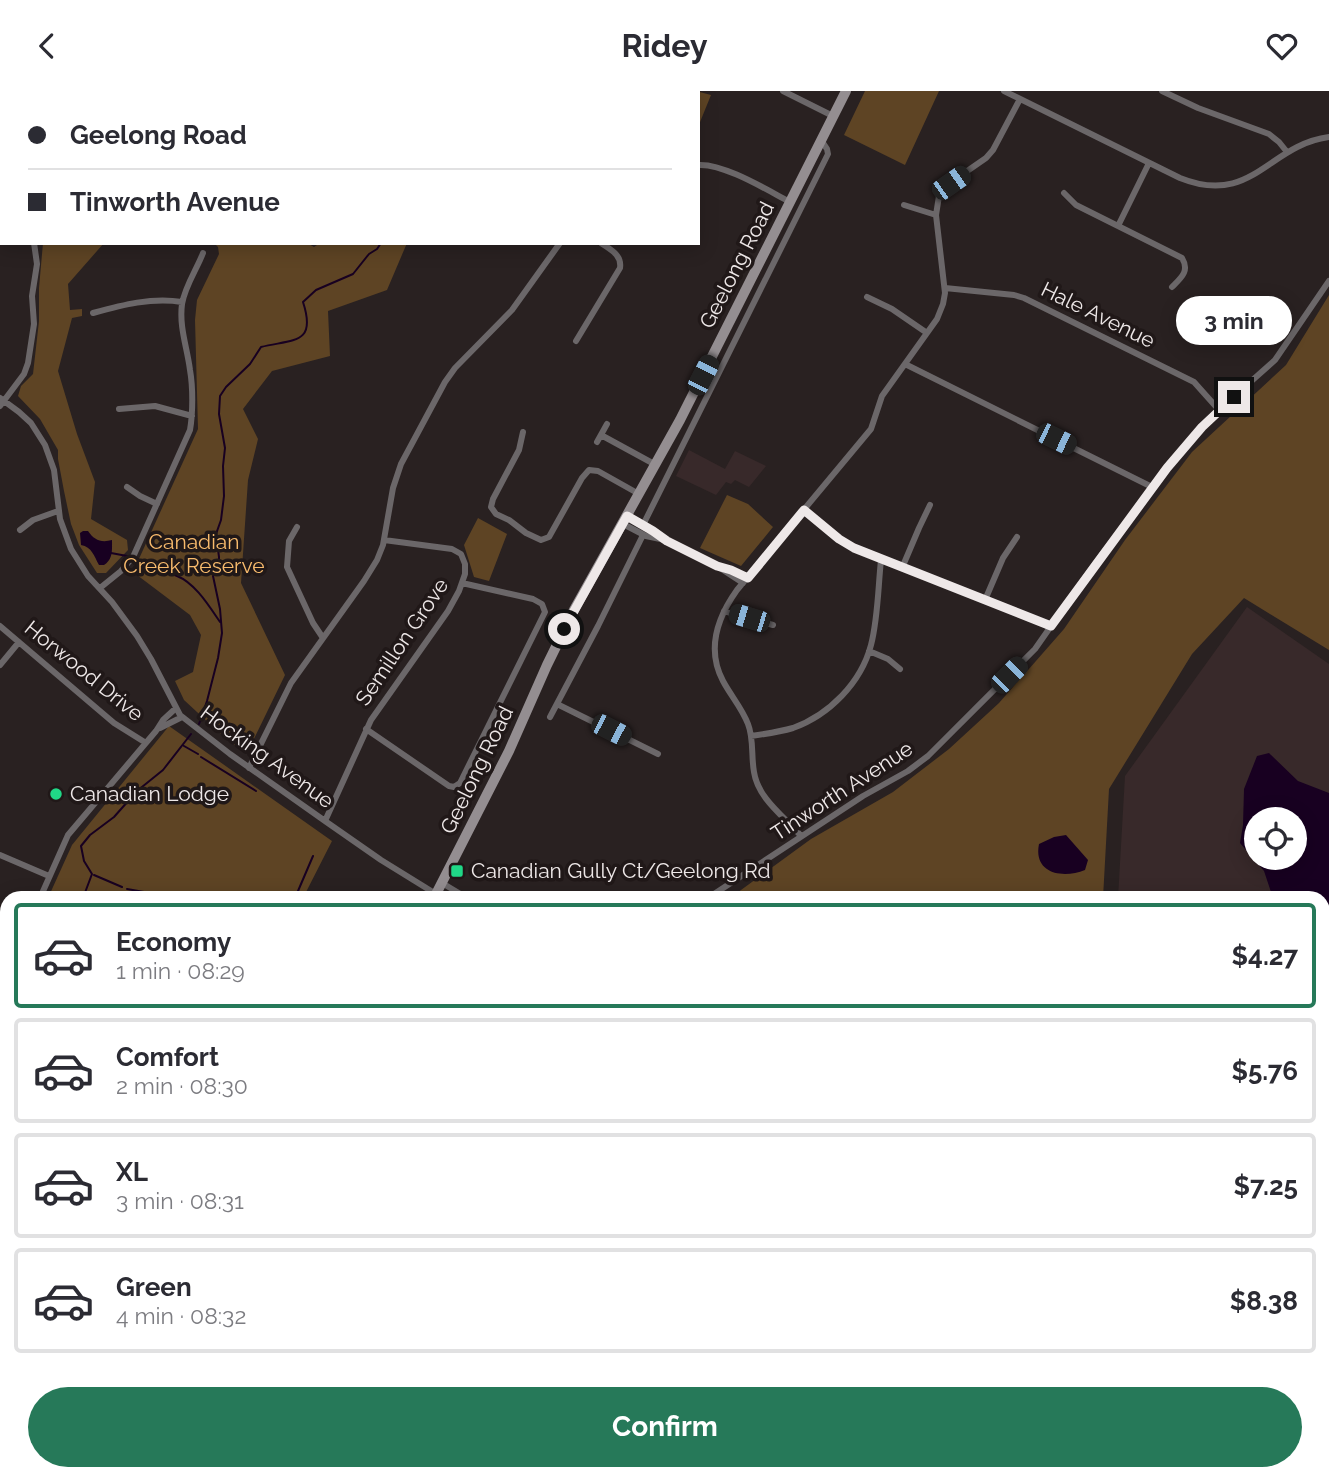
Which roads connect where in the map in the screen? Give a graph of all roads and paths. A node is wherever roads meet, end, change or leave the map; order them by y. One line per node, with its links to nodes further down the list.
1 (783, 91): 6 (street)
2 (1004, 91): 5 (street)
3 (1162, 91): 9 (street)
4 (845, 93): 6 (main road, Geelong Road)
5 (1020, 99): 11 (street); 17 (street)
6 (833, 115): 8 (main road, Geelong Road)
7 (1329, 137): 9 (street)
8 (821, 140): 10 (main road, Geelong Road); 13 (street)
9 (1287, 152): 11 (street)
10 (814, 154): 13 (street); 15 (main road, Geelong Road)
11 (1149, 163): 18 (street)
12 (700, 165): 15 (street)
13 (820, 170): 49 (street)
14 (1064, 193): 18 (street)
15 (790, 202): 40 (main road, Geelong Road)
16 (904, 205): 17 (street)
17 (936, 215): 25 (street)
18 (1118, 226): 24 (street)
19 (34, 245): 32 (street)
20 (559, 245): 54 (street)
21 (604, 245): 30 (street)
22 (203, 253): 27 (street)
23 (1329, 281): 34 (street, Tinworth Avenue)
24 (1172, 287)
25 (945, 288): 29 (street); 34 (street, Hale Avenue)
26 (867, 297): 29 (street)
27 (182, 302): 28 (street); 35 (street)
28 (93, 313)
29 (927, 333): 31 (street)
30 (576, 341)
31 (905, 364): 42 (street); 46 (street)
32 (1, 402): 47 (street, Hocking Avenue)
33 (119, 409): 35 (street)
34 (1219, 410): 42 (street, Tinworth Avenue)
35 (192, 416): 44 (street)
36 (607, 424): 38 (street)
37 (523, 432): 43 (street)
38 (601, 435): 39 (street); 40 (street)
39 (597, 442)
40 (656, 465): 43 (main road, Geelong Road)
41 (127, 487): 44 (street)
42 (1152, 487): 65 (street, Tinworth Avenue)
43 (639, 494): 48 (main road, Geelong Road)
44 (157, 504): 60 (street)
45 (930, 505): 57 (street)
46 (804, 510): 56 (street); 58 (street)
47 (58, 511): 51 (street); 60 (street, Hocking Avenue)
48 (625, 520): 49 (street); 52 (street); 85 (main road, Geelong Road)
49 (644, 525): 52 (street); 55 (street)
50 (297, 527): 66 (street)
51 (20, 530)
52 (642, 534): 55 (street); 71 (street)
53 (1017, 537): 61 (street)
54 (384, 540): 59 (street, Semillon Grove); 66 (street)
55 (667, 541): 58 (street)
56 (881, 560): 57 (street); 68 (street)
57 (902, 568): 61 (street)
58 (745, 580): 62 (street)
59 (462, 583): 75 (street, Semillon Grove); 75 (street)
60 (100, 589): 72 (street, Hocking Avenue)
61 (985, 600): 65 (street)
62 (724, 611): 64 (street); 77 (street)
63 (0, 625): 67 (street, Horwood Drive)
64 (773, 625)
65 (1051, 626): 82 (street, Tinworth Avenue)
66 (323, 638): 80 (street)
67 (19, 642): 69 (street); 78 (street, Horwood Drive)
68 (869, 651): 70 (street); 77 (street)
69 (0, 665)
70 (900, 669)
71 (557, 704): 74 (street); 79 (street)
72 (176, 708): 73 (street, Hocking Avenue); 76 (street)
73 (182, 717): 76 (street); 80 (street, Hocking Avenue)
74 (550, 717)
75 (366, 729): 81 (street, Semillon Grove)
76 (156, 731): 78 (street)
77 (751, 736): 82 (street)
78 (146, 743): 84 (street)
79 (658, 754)
80 (249, 768): 81 (street, Hocking Avenue)
81 (325, 821): 87 (street, Hocking Avenue)
82 (801, 837): 90 (street, Tinworth Avenue)
83 (0, 855): 84 (street)
84 (49, 876): 86 (street)
85 (442, 883): 88 (main road, Geelong Road); 89 (street)
86 (43, 891)
87 (428, 891)
88 (438, 891)
89 (455, 891)
90 (719, 891)

